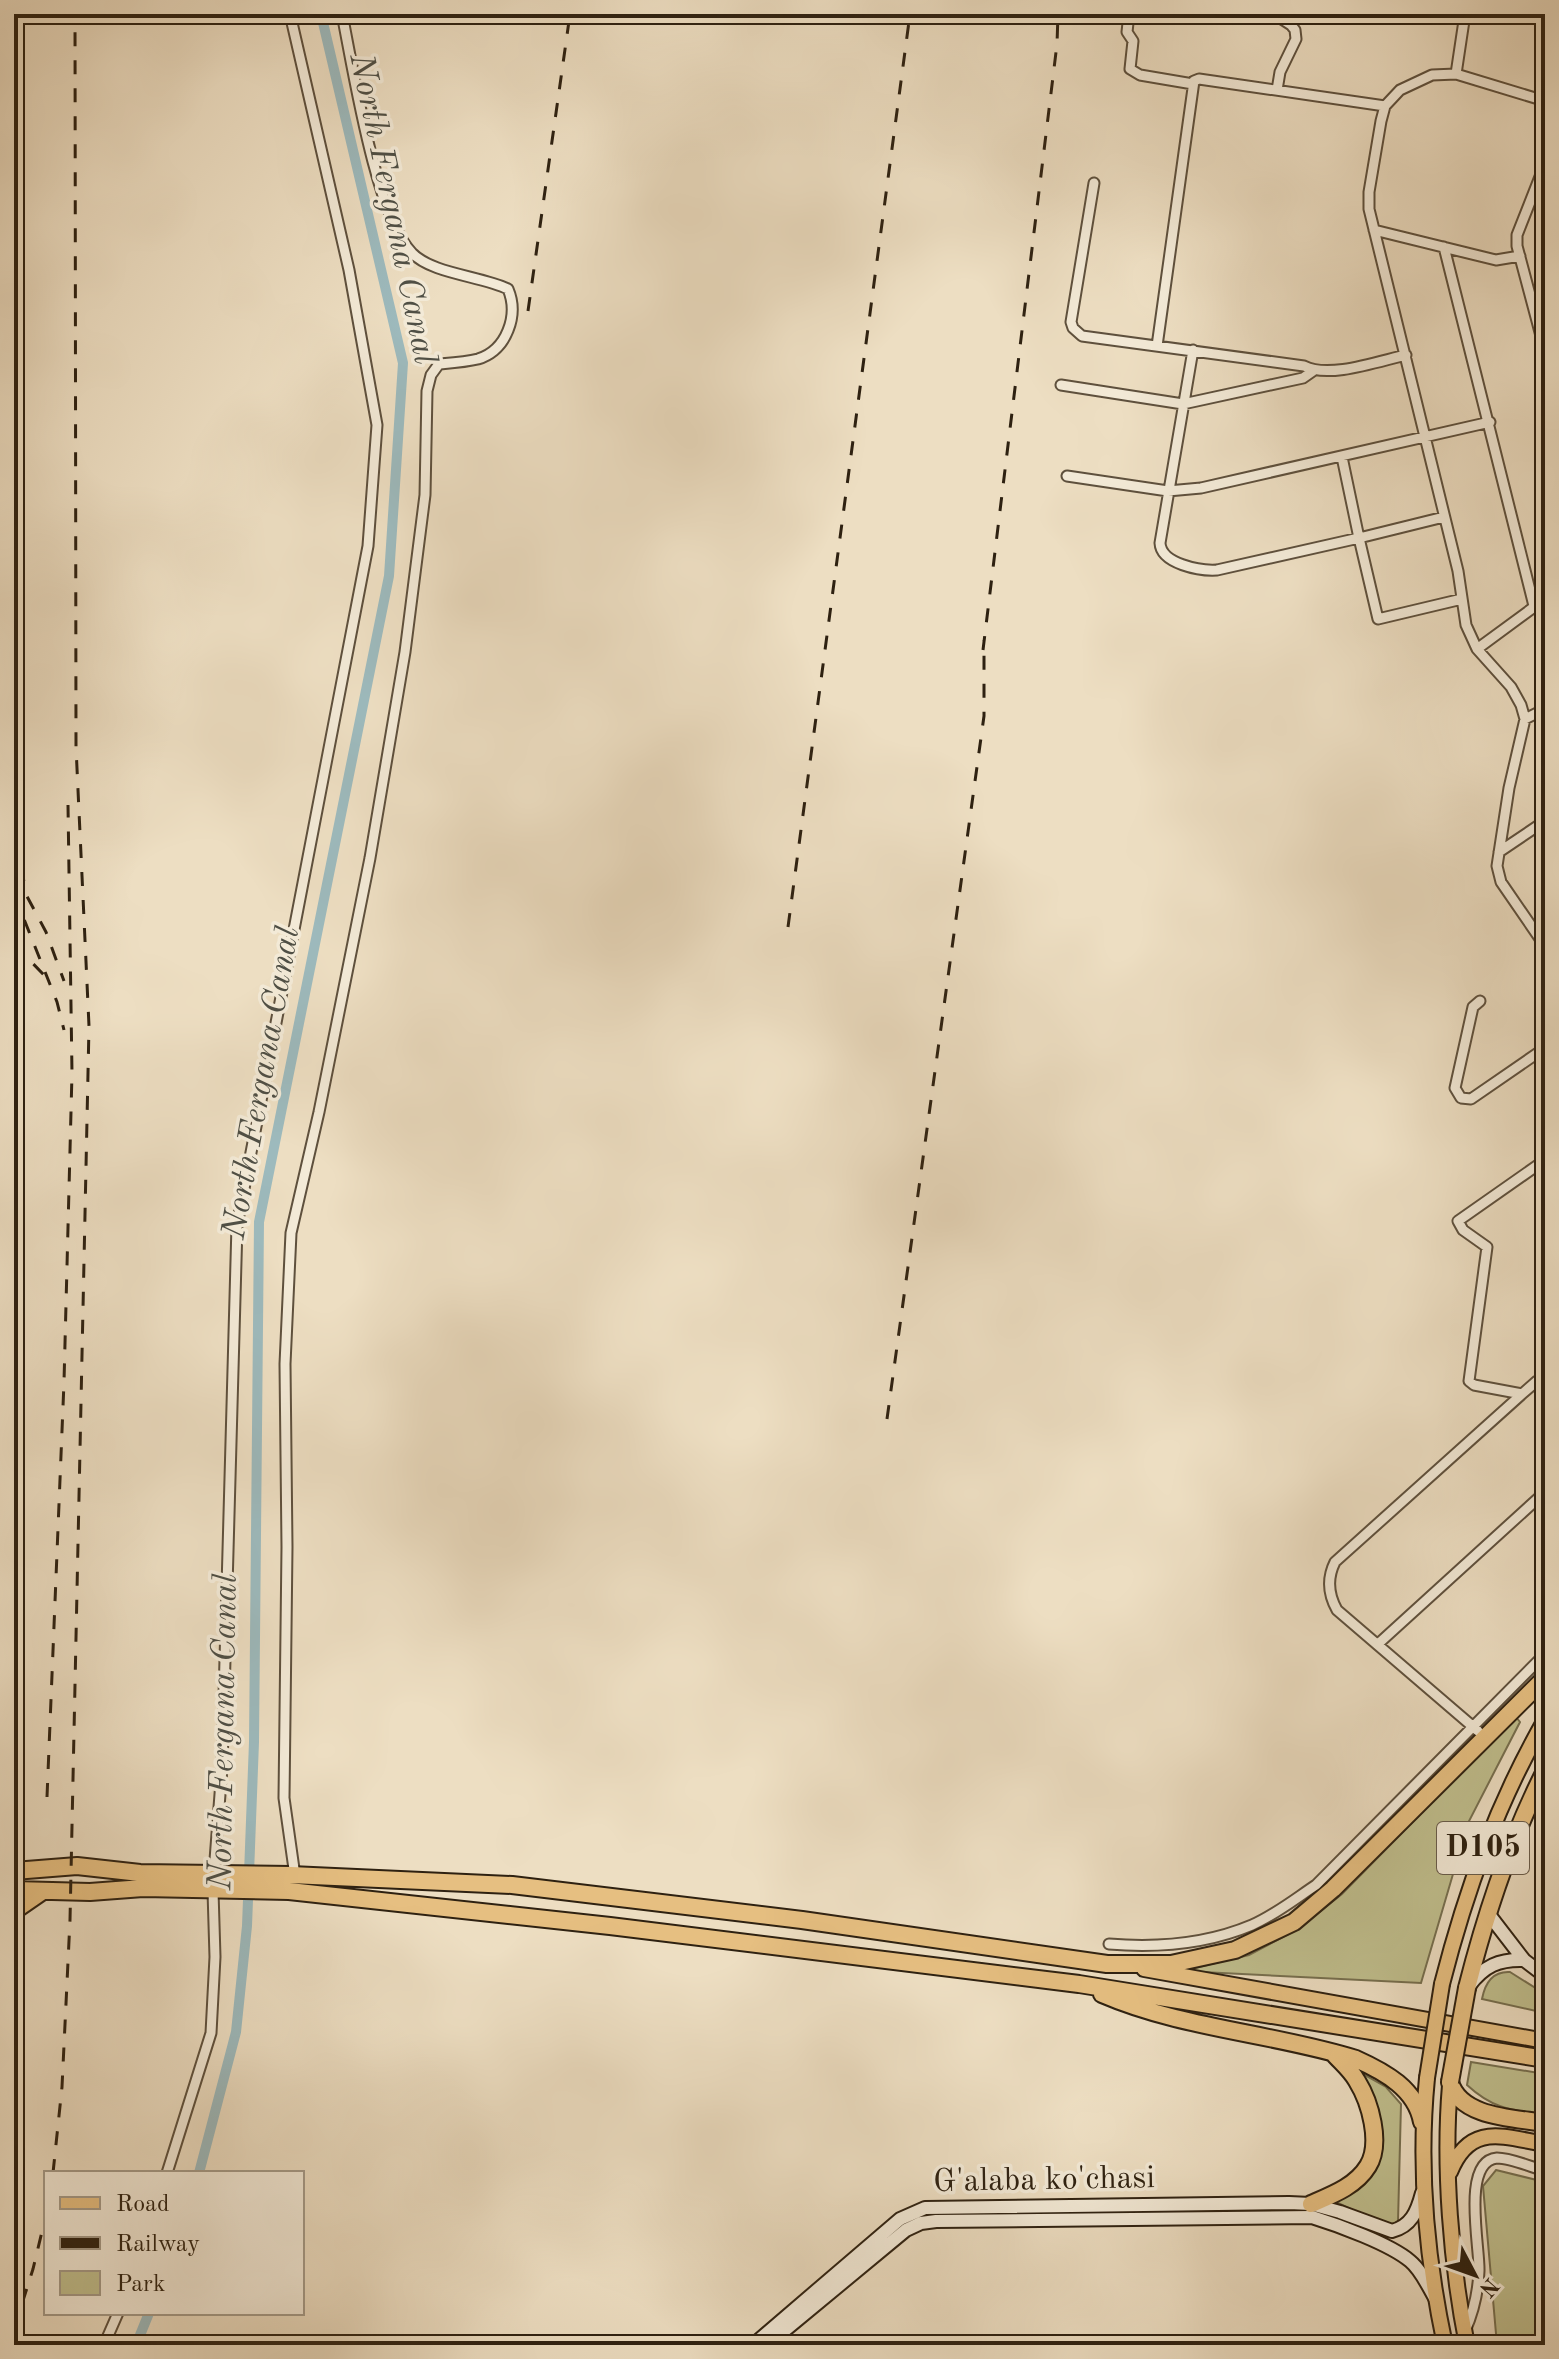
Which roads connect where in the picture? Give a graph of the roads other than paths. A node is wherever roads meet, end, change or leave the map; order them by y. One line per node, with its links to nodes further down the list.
1 (290, 14): 53 (street)
2 (342, 14): 54 (street)
3 (1129, 14): 7 (street)
4 (1274, 14): 8 (street)
5 (1465, 14): 6 (street)
6 (1456, 74): 9 (street); 10 (street)
7 (1193, 84): 8 (street); 17 (street)
8 (1277, 90): 10 (street)
9 (1545, 101)
10 (1385, 106): 14 (street)
11 (1545, 164): 13 (street)
12 (1094, 183): 17 (street)
13 (1540, 189): 16 (street)
14 (1374, 230): 15 (street); 20 (street)
15 (1444, 247): 16 (street); 24 (street)
16 (1520, 256): 19 (street)
17 (1157, 346): 18 (street)
18 (1193, 350): 21 (street); 23 (street)
19 (1545, 351)
20 (1406, 355): 21 (street); 25 (street)
21 (1313, 371): 23 (street)
22 (1061, 385): 23 (street)
23 (1183, 404): 28 (street)
24 (1490, 422): 25 (street); 33 (street)
25 (1426, 438): 26 (street); 29 (street)
26 (1342, 457): 28 (street); 30 (street)
27 (1067, 476): 28 (street)
28 (1168, 491): 30 (street)
29 (1444, 517): 30 (street); 31 (street)
30 (1359, 538): 31 (street)
31 (1462, 599): 34 (street)
32 (1545, 599): 33 (street)
33 (1534, 606): 34 (street)
34 (1477, 649): 36 (street)
35 (1545, 709): 36 (street)
36 (1525, 719): 38 (street)
37 (1545, 821): 38 (street)
38 (1499, 852): 39 (street)
39 (1543, 940)
40 (1480, 1001): 41 (street)
41 (1545, 1048)
42 (1545, 1160): 44 (street)
43 (1545, 1381): 44 (street)
44 (1522, 1394): 46 (street)
45 (1545, 1492): 46 (street)
46 (1378, 1644): 50 (street)
47 (1545, 1654): 50 (street)
48 (1545, 1678): 50 (highway)
49 (1545, 1720): 70 (main road, D105, bridge)
50 (1479, 1732): 60 (street); 62 (highway)
51 (1545, 1771): 59 (highway, D105)
52 (14, 1871): 53 (highway)
53 (217, 1873): 54 (highway)
54 (292, 1881): 57 (highway); 62 (highway); 64 (highway)
55 (14, 1890): 56 (highway)
56 (43, 1891): 57 (highway); 58 (highway)
57 (216, 1891): 73 (street)
58 (14, 1911)
59 (1487, 1912): 61 (main road); 65 (highway, D105)
60 (1109, 1944)
61 (1524, 1960): 63 (main road); 65 (main road)
62 (1107, 1964): 66 (main road)
63 (1545, 1976)
64 (1079, 1984): 67 (highway); 68 (highway)
65 (1467, 1988): 69 (highway, D105, bridge)
66 (1545, 2041)
67 (1331, 2052): 70 (highway); 77 (highway)
68 (1545, 2059)
69 (1450, 2084): 71 (highway); 75 (main road, D105)
70 (1422, 2122): 76 (main road, D105)
71 (1545, 2123)
72 (1545, 2144): 75 (main road)
73 (168, 2171)
74 (1545, 2171): 85 (street)
75 (1449, 2176): 85 (main road, D105)
76 (1422, 2193): 81 (main road); 83 (main road, D105)
77 (1311, 2204): 79 (main road); 81 (main road)
78 (1039, 2205): 79 (main road, G'alaba ko'chasi); 80 (main road); 87 (main road, G'alaba ko'chasi)
79 (1288, 2210): 80 (main road, G'alaba ko'chasi); 82 (main road)
80 (1036, 2220): 88 (main road, G'alaba ko'chasi)
81 (1394, 2231): 82 (main road)
82 (1388, 2249): 83 (main road)
83 (1435, 2298): 89 (main road, D105)
84 (117, 2315): 86 (street)
85 (1466, 2338)
86 (104, 2345)
87 (753, 2345)
88 (767, 2345)
89 (1445, 2345)

